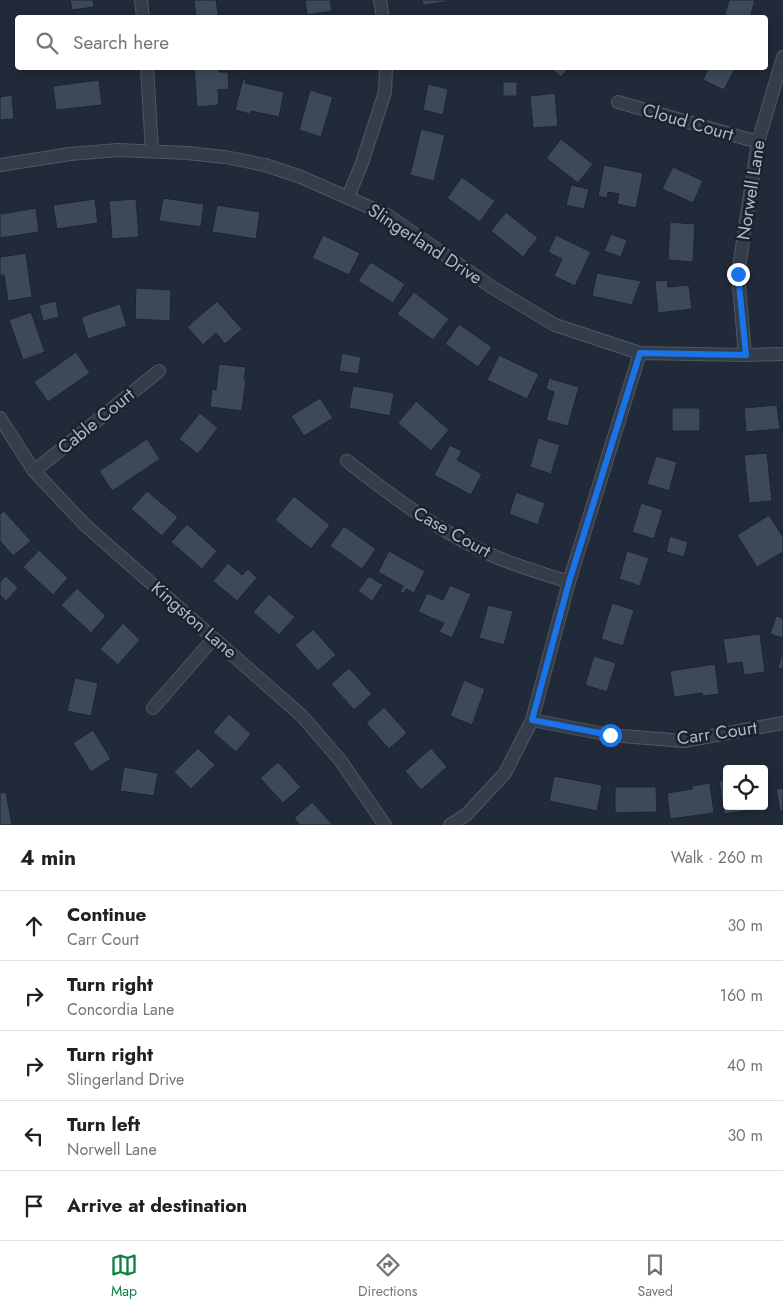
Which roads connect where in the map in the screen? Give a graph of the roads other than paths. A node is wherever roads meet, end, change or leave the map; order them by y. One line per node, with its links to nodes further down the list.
1 (141, 0): 3 (street)
2 (380, 0): 4 (street)
3 (144, 15)
4 (382, 15)
5 (783, 57): 9 (street, Norwell Lane)
6 (147, 70): 10 (street)
7 (386, 70): 12 (street)
8 (618, 102): 9 (street, Cloud Court)
9 (758, 142): 15 (street, Norwell Lane)
10 (152, 151): 11 (street, Slingerland Drive); 12 (street, Slingerland Drive)
11 (0, 165)
12 (348, 197): 13 (street, Slingerland Drive)
13 (640, 353): 15 (street, Slingerland Drive); 20 (street)
14 (783, 354): 15 (street, Slingerland Drive)
15 (746, 355)
16 (159, 371): 19 (street, Cable Court)
17 (0, 418): 19 (street, Kingston Lane)
18 (347, 461): 20 (street, Case Court)
19 (34, 471): 21 (street, Kingston Lane)
20 (569, 582): 23 (street)
21 (214, 639): 22 (street); 25 (street, Kingston Lane)
22 (153, 708)
23 (532, 720): 24 (street, Carr Court); 26 (street)
24 (783, 723)
25 (386, 825)
26 (450, 825)

